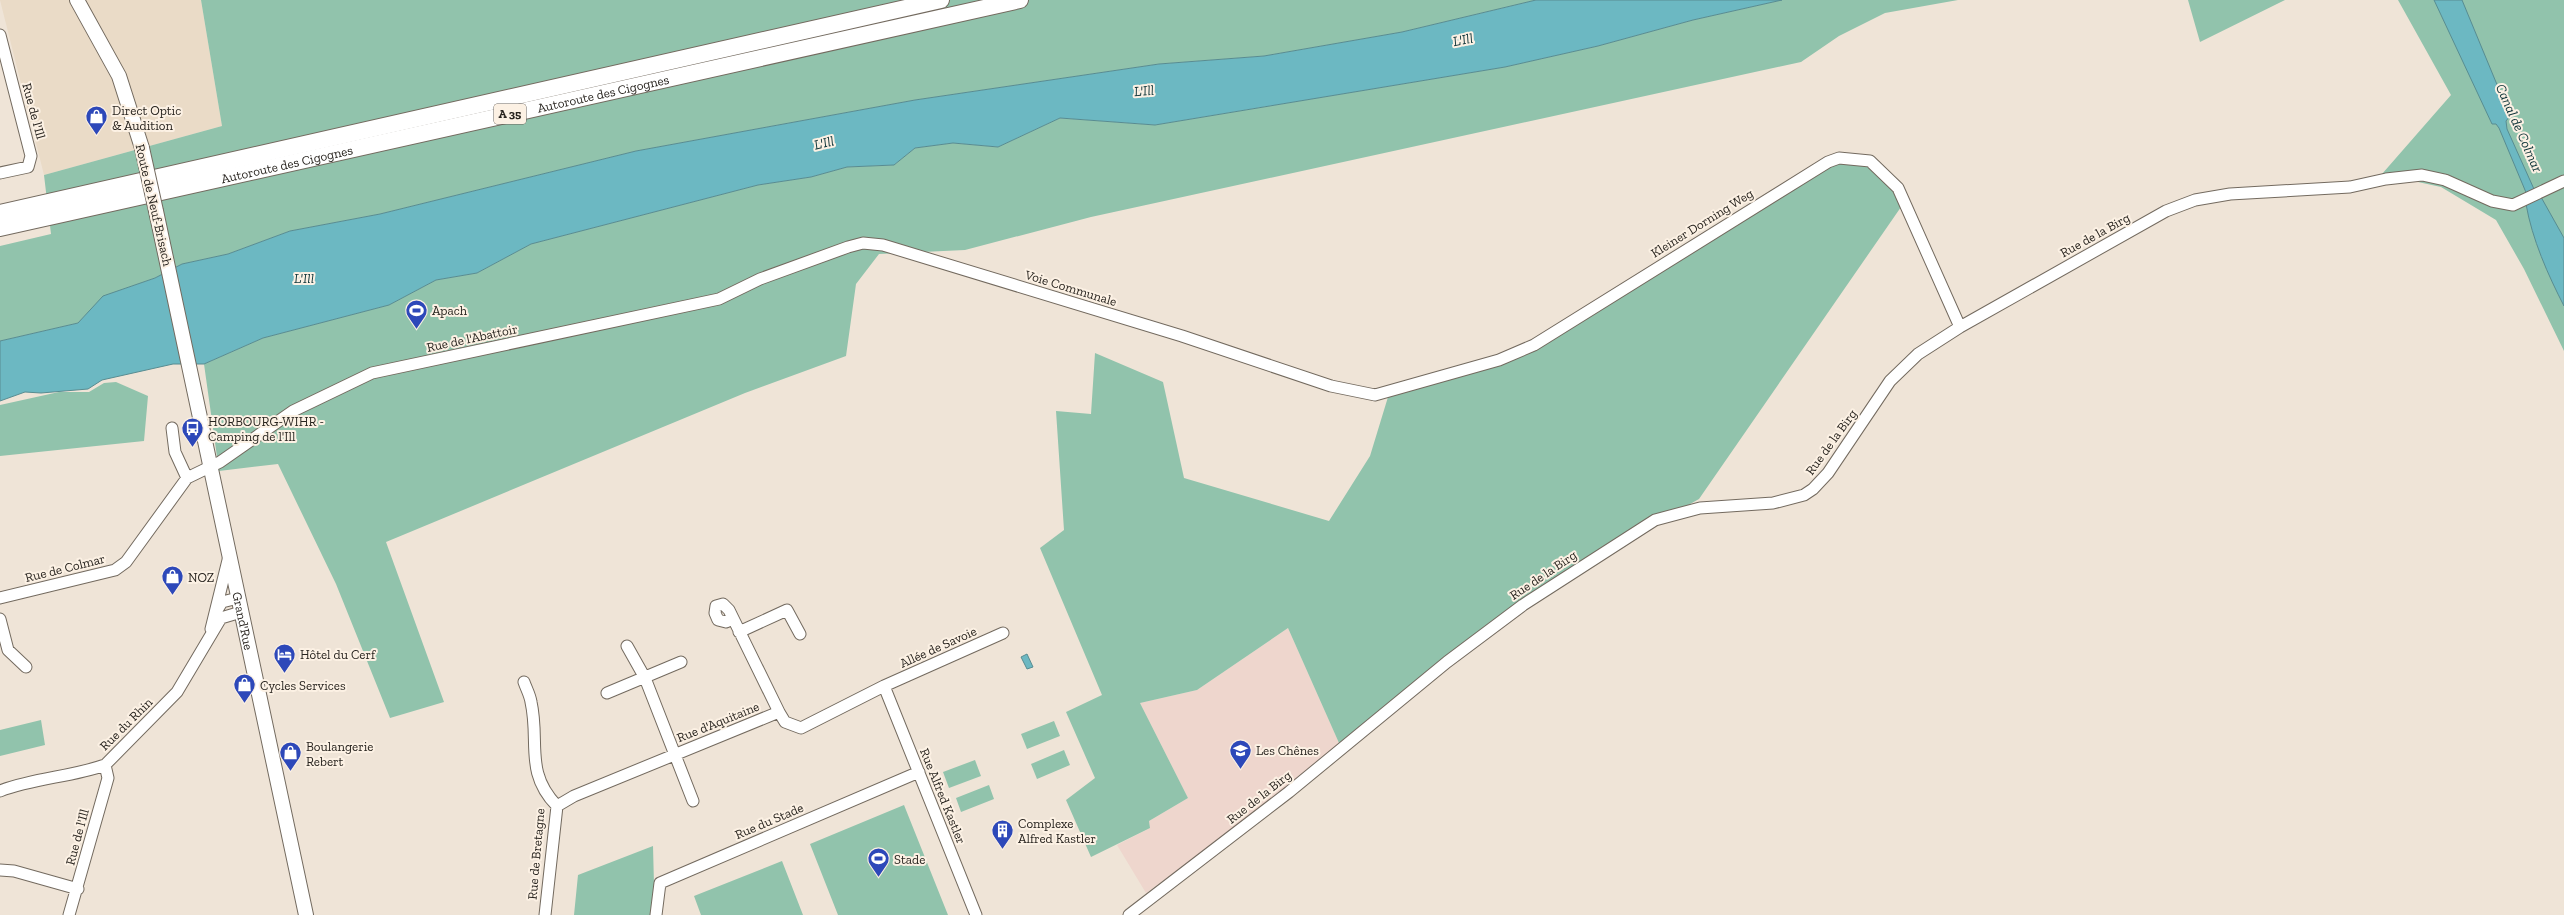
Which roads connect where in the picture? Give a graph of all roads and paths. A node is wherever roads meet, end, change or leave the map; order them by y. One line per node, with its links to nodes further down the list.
1 (77, 0): 10 (main road, Route de Neuf-Brisach, bridge)
2 (941, 0): 7 (highway, Autoroute des Cigognes / A 35)
3 (1020, 0): 8 (highway, Autoroute des Cigognes / A 35)
4 (0, 34): 5 (street, Rue de l'Ill)
5 (0, 173)
6 (2564, 181): 11 (street, Rue de la Birg)
7 (0, 213)
8 (0, 228)
9 (760, 279): 12 (street, Voie Communale); 14 (street, Rue de l'Abattoir)
10 (180, 326): 14 (main road, Grand'Rue)
11 (1960, 327): 12 (street, Kleiner Dorning Weg); 47 (street, Rue de la Birg)
12 (1376, 394)
13 (172, 428): 15 (street)
14 (209, 468): 15 (street, Rue de Colmar); 16 (main road, Grand'Rue)
15 (187, 478): 17 (street, Rue de Colmar)
16 (229, 556): 18 (main road, Grand'Rue); 19 (street, Rue du Rhin)
17 (0, 598)
18 (240, 605): 19 (street, Rue du Rhin); 22 (street, Rue du Rhin); 43 (main road, Grand'Rue)
19 (214, 616): 22 (street, Rue du Rhin)
20 (0, 619): 28 (street)
21 (733, 619): 23 (street)
22 (211, 631): 35 (street, Rue du Rhin)
23 (739, 632): 25 (street); 33 (street)
24 (1003, 633): 31 (street, Allée de Savoie)
25 (800, 634)
26 (627, 646): 29 (street)
27 (681, 662): 29 (street)
28 (26, 667)
29 (645, 678): 32 (street); 34 (street)
30 (524, 682): 39 (street, Rue de Bretagne)
31 (884, 686): 33 (street, Rue d'Aquitaine); 36 (street, Rue Alfred Kastler)
32 (607, 693)
33 (779, 712): 34 (street, Rue d'Aquitaine)
34 (675, 754): 38 (street); 39 (street, Rue d'Aquitaine)
35 (105, 765): 37 (street, Rue du Rhin); 41 (street, Rue de l'Ill)
36 (919, 772): 45 (street, Rue du Stade); 46 (street, Rue Alfred Kastler)
37 (0, 791)
38 (693, 801)
39 (557, 806): 44 (street, Rue de Bretagne)
40 (0, 870): 41 (street)
41 (78, 889): 42 (street, Rue de l'Ill)
42 (69, 915)
43 (306, 915)
44 (545, 915)
45 (656, 915)
46 (976, 915)
47 (1129, 915)

